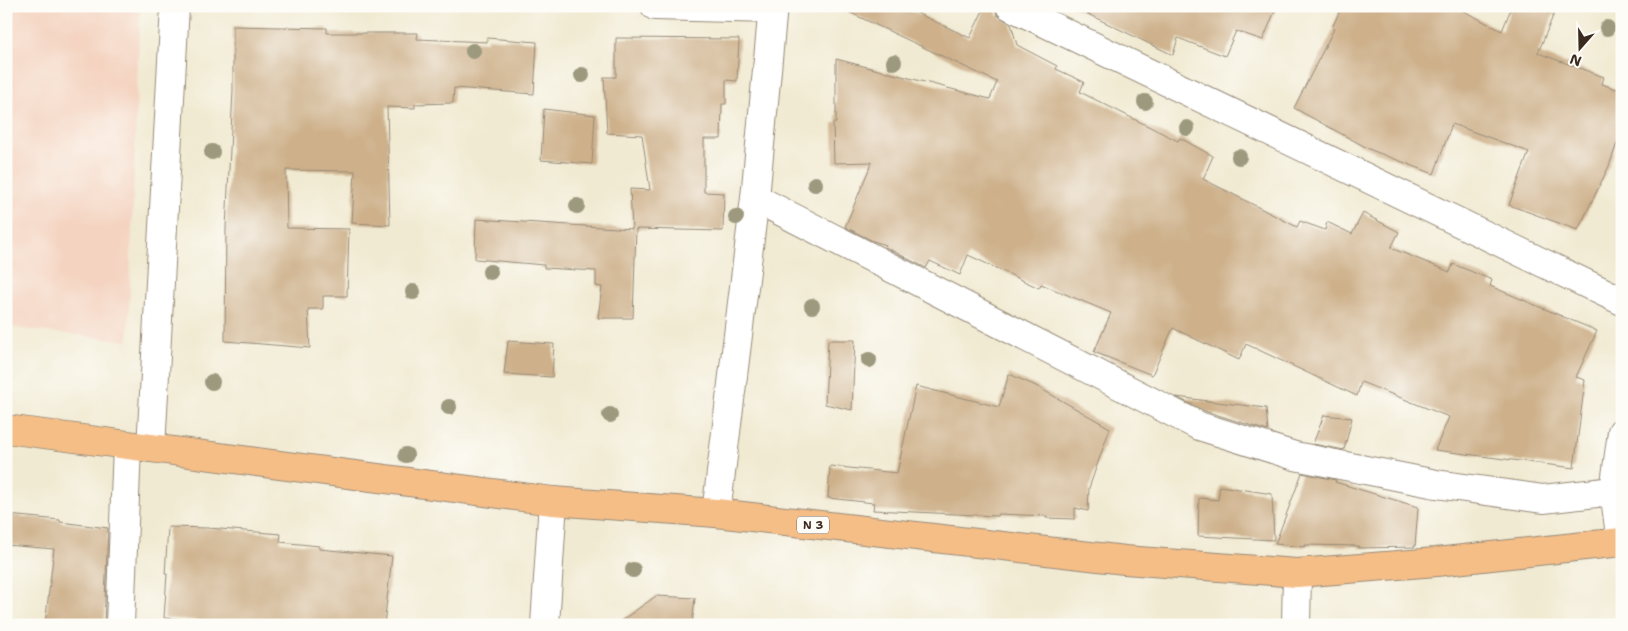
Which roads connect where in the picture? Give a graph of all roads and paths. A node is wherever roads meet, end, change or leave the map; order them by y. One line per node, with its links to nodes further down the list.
1 (175, 6): 9 (street)
2 (655, 6): 4 (street)
3 (1010, 6): 6 (street)
4 (773, 8): 5 (street)
5 (755, 198): 10 (street); 12 (street)
6 (1622, 300)
7 (6, 429): 9 (main road, N 3)
8 (1622, 432): 10 (street)
9 (139, 447): 11 (main road, N 3); 15 (street)
10 (1614, 491): 13 (street)
11 (553, 501): 12 (main road, N 3); 16 (street)
12 (716, 513): 14 (main road, N 3)
13 (1621, 542): 14 (main road, N 3)
14 (1297, 573): 17 (street)
15 (120, 625)
16 (545, 625)
17 (1296, 625)

